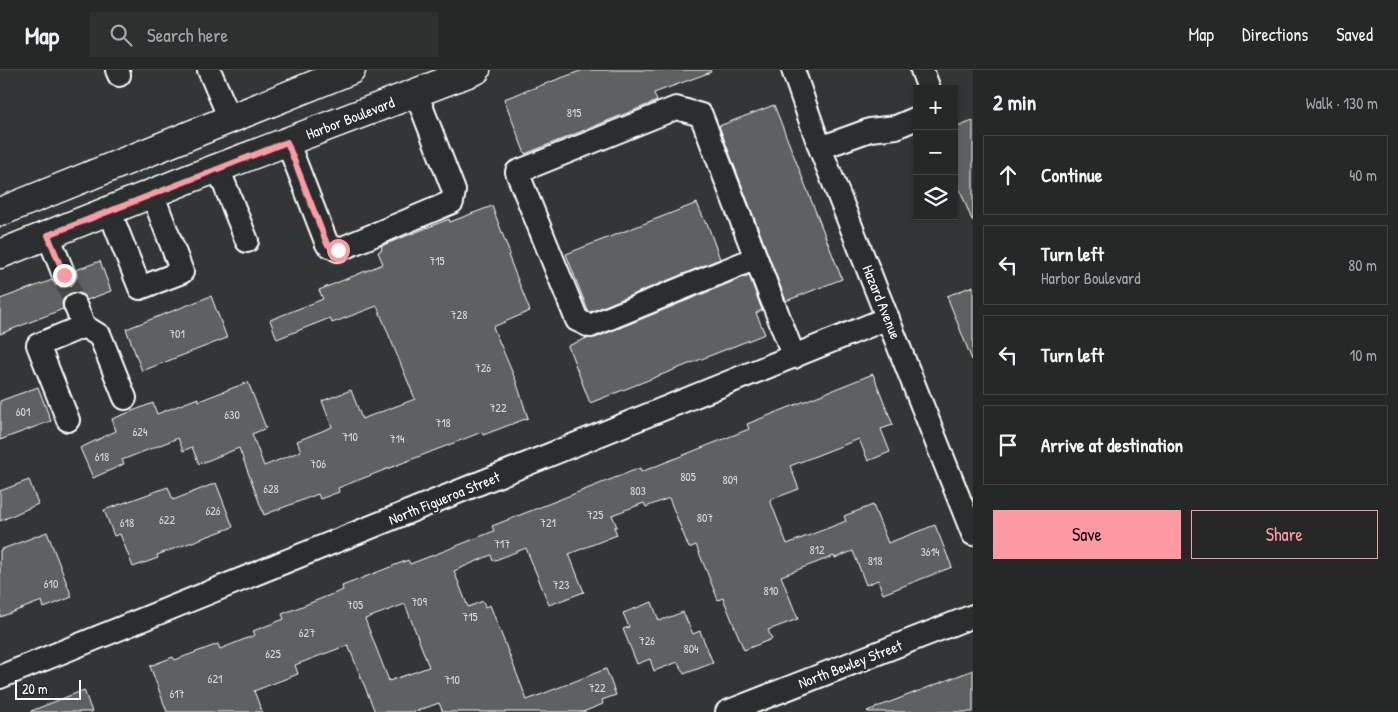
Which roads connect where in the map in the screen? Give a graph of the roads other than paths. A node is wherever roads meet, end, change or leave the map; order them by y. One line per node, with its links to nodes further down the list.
1 (208, 70): 8 (street)
2 (351, 70): 8 (main road)
3 (476, 70): 7 (main road, Harbor Boulevard)
4 (793, 70): 11 (street, Hazard Avenue)
5 (922, 70): 6 (street)
6 (928, 85)
7 (416, 93): 10 (main road, Harbor Boulevard); 10 (street)
8 (230, 119): 14 (main road)
9 (913, 120): 11 (street)
10 (287, 142): 12 (main road, Harbor Boulevard)
11 (820, 148): 22 (street, Hazard Avenue)
12 (218, 168): 13 (main road, Harbor Boulevard); 17 (street)
13 (152, 193): 15 (main road, Harbor Boulevard); 15 (street)
14 (2, 205)
15 (109, 210): 16 (main road, Harbor Boulevard)
16 (48, 235): 18 (main road, Harbor Boulevard); 20 (street)
17 (246, 241)
18 (0, 254)
19 (756, 258): 19 (street); 24 (street)
20 (64, 275)
21 (75, 304): 23 (street)
22 (888, 318): 24 (street, North Figueroa Street); 27 (street, Hazard Avenue)
23 (84, 326): 25 (street); 26 (street)
24 (794, 357): 29 (street, North Figueroa Street)
25 (125, 398)
26 (68, 420)
27 (973, 534)
28 (973, 616): 30 (street, North Bewley Street)
29 (0, 677)
30 (727, 712)

